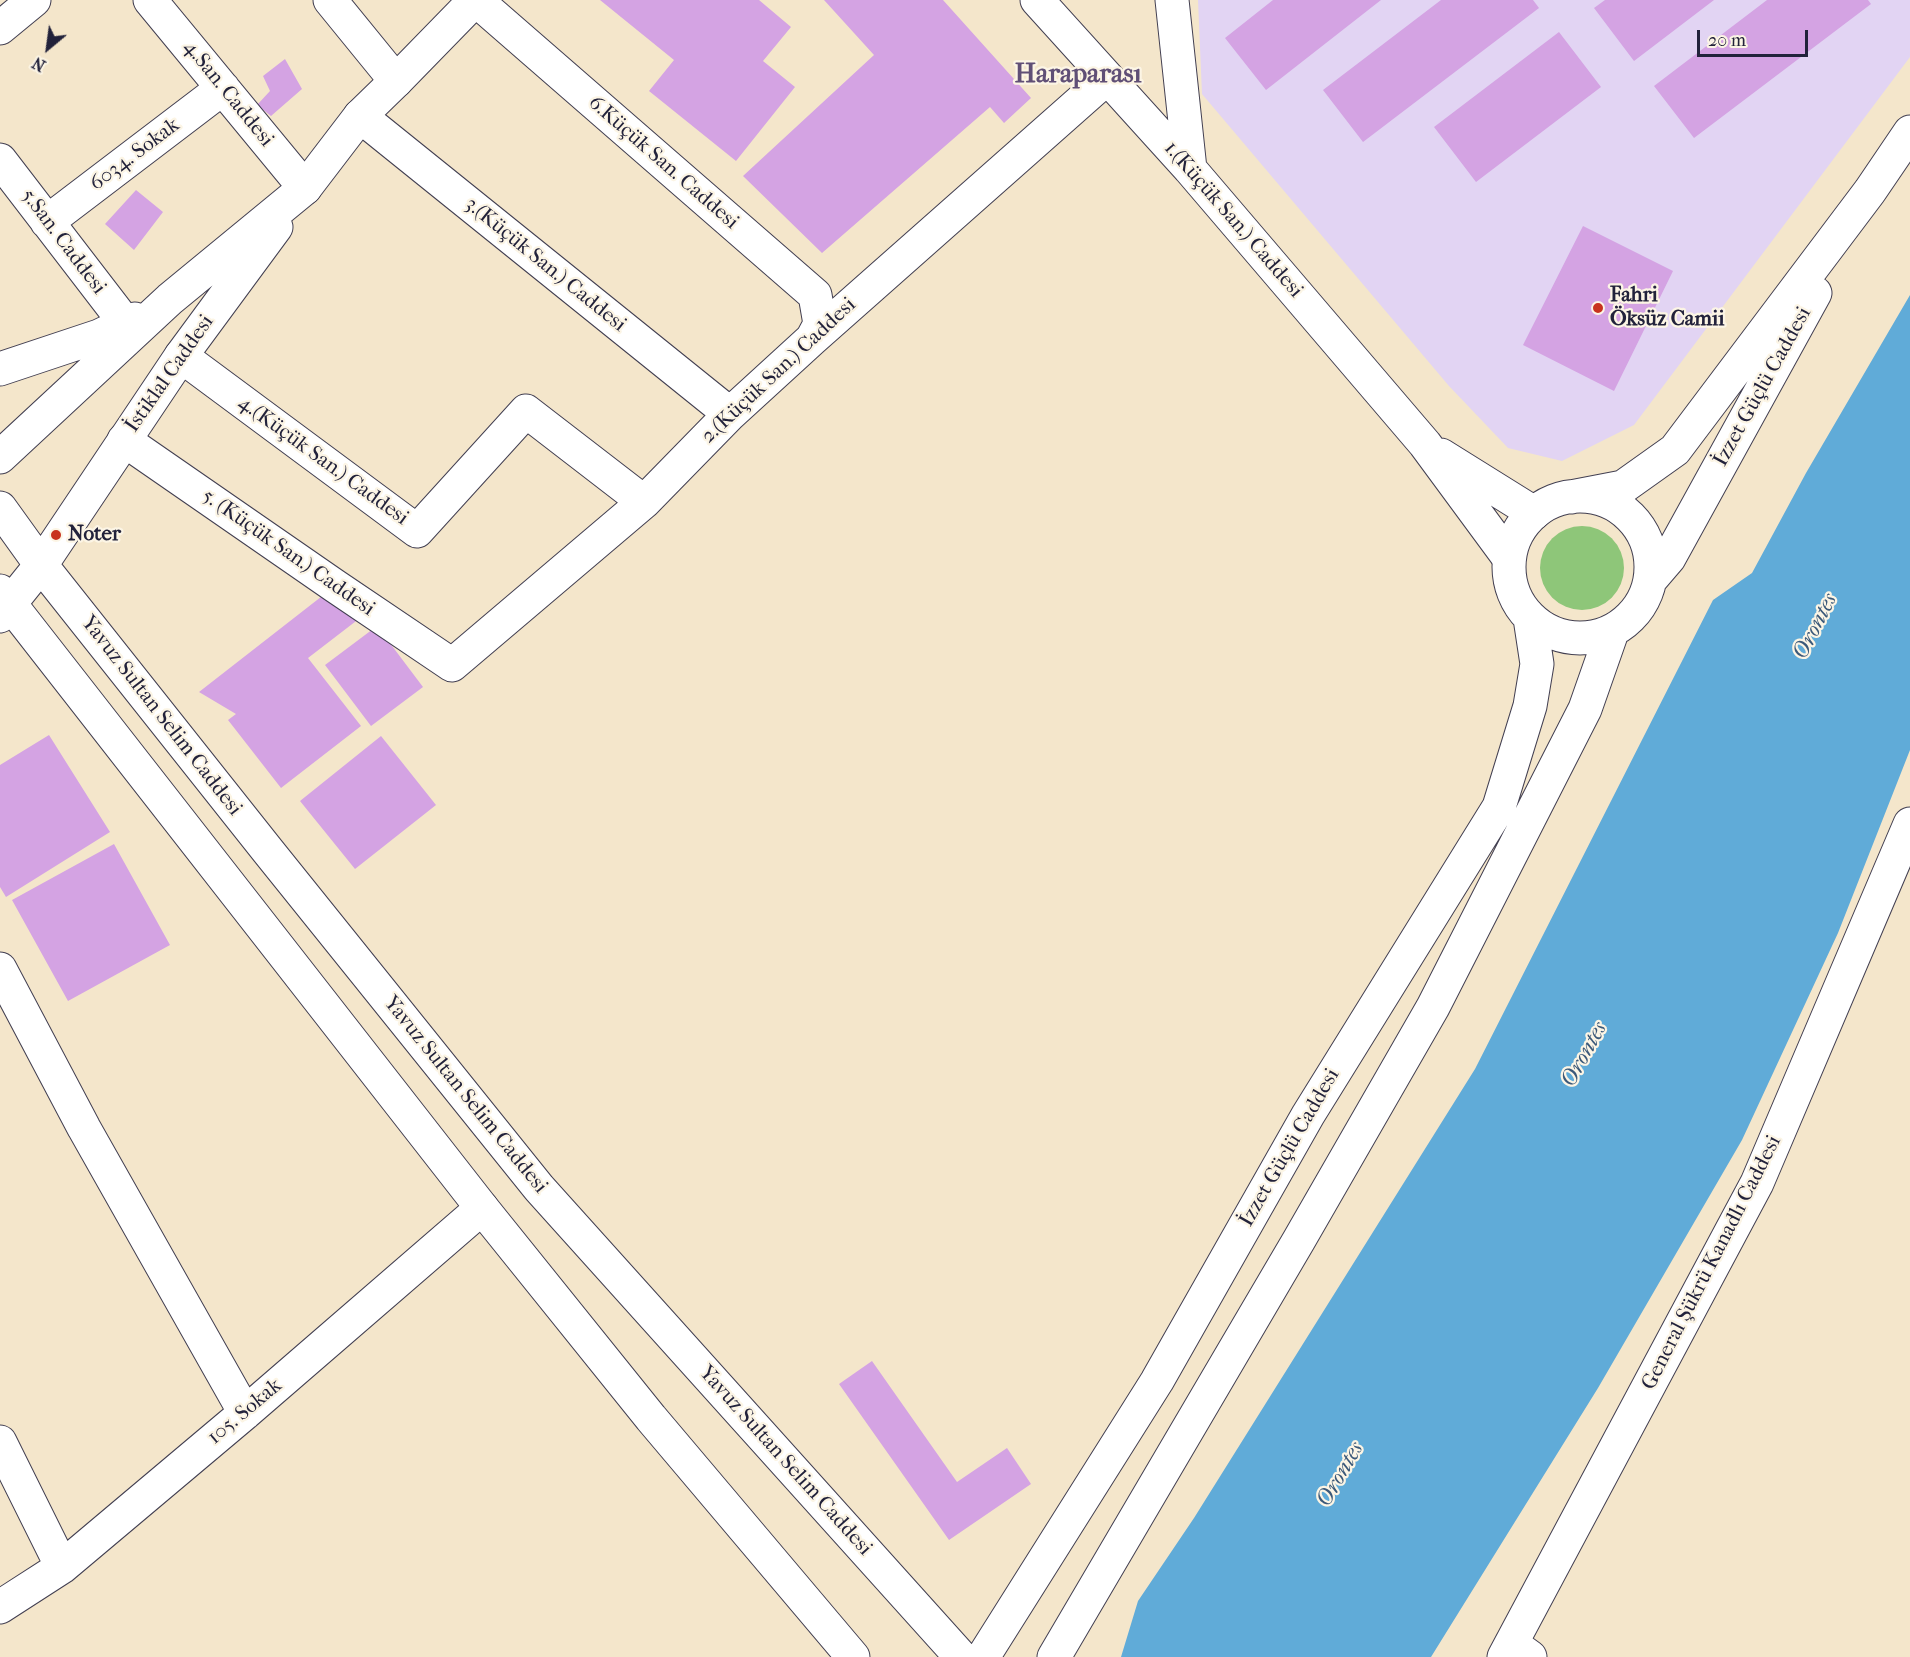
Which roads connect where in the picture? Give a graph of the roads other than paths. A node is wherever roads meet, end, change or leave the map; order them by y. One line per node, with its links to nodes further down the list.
1 (34, 0): 7 (main road)
2 (150, 0): 10 (main road, 4.San. Caddesi)
3 (330, 0): 9 (main road)
4 (475, 0): 9 (main road, İstiklal Caddesi); 20 (main road, 6.Küçük San. Caddesi)
5 (1036, 0): 8 (main road, 1.(Küçük San.) Caddesi)
6 (1172, 0): 14 (main road)
7 (0, 28)
8 (1107, 78): 14 (main road, 1.(Küçük San.) Caddesi); 20 (main road, 2.(Küçük San.) Caddesi)
9 (396, 81): 11 (main road, İstiklal Caddesi)
10 (223, 87): 15 (main road, 4.San. Caddesi); 17 (main road, 6034. Sokak)
11 (360, 116): 15 (main road, İstiklal Caddesi); 23 (main road, 3.(Küçük San.) Caddesi)
12 (1910, 132): 16 (main road, İzzet Güçlü Caddesi)
13 (0, 160): 17 (main road, 5.San. Caddesi)
14 (1190, 169): 25 (main road, 1.(Küçük San.) Caddesi)
15 (305, 188): 18 (main road, İstiklal Caddesi); 21 (main road, İstiklal Caddesi)
16 (1870, 191): 27 (main road, İzzet Güçlü Caddesi); 33 (main road, İzzet Güçlü Caddesi)
17 (47, 222): 19 (main road, 5.San. Caddesi)
18 (170, 299): 19 (main road, İstiklal Caddesi); 26 (main road, İstiklal Caddesi)
19 (126, 324): 22 (main road, İstiklal Caddesi)
20 (812, 339): 23 (main road, 2.(Küçük San.) Caddesi)
21 (181, 356): 24 (main road, İstiklal Caddesi); 28 (main road, 4.(Küçük San.) Caddesi)
22 (0, 369)
23 (730, 414): 28 (main road, 2.(Küçük San.) Caddesi)
24 (124, 440): 32 (main road, İstiklal Caddesi); 37 (main road, 5. (Küçük San.) Caddesi)
25 (1425, 444): 30 (main road, 1.(Küçük San.) Caddesi); 31 (main road, 1.(Küçük San.) Caddesi)
26 (0, 457)
27 (1571, 497): 30 (main road, İzzet Güçlü Caddesi); 33 (main road, İzzet Güçlü Caddesi)
28 (644, 502): 37 (main road, 2.(Küçük San.) Caddesi)
29 (0, 508): 32 (main road, Yavuz Sultan Selim Caddesi)
30 (1534, 513): 31 (main road, İzzet Güçlü Caddesi)
31 (1509, 558): 35 (main road, İzzet Güçlü Caddesi)
32 (41, 565): 34 (main road, İstiklal Caddesi); 47 (main road, Yavuz Sultan Selim Caddesi)
33 (1651, 579): 36 (main road, İzzet Güçlü Caddesi)
34 (3, 604): 40 (main road)
35 (1530, 618): 36 (main road, İzzet Güçlü Caddesi); 48 (main road, İzzet Güçlü Caddesi)
36 (1612, 632): 49 (main road)
37 (452, 665)
38 (1910, 824): 45 (main road, General Şükrü Kanadlı Caddesi)
39 (0, 969): 41 (main road)
40 (482, 1208): 41 (main road, 105. Sokak); 46 (main road)
41 (245, 1413): 43 (main road, 105. Sokak)
42 (3, 1458): 43 (main road)
43 (62, 1567): 44 (main road, 105. Sokak)
44 (0, 1607)
45 (1515, 1653)
46 (853, 1657)
47 (961, 1657)
48 (983, 1657)
49 (1054, 1657)

